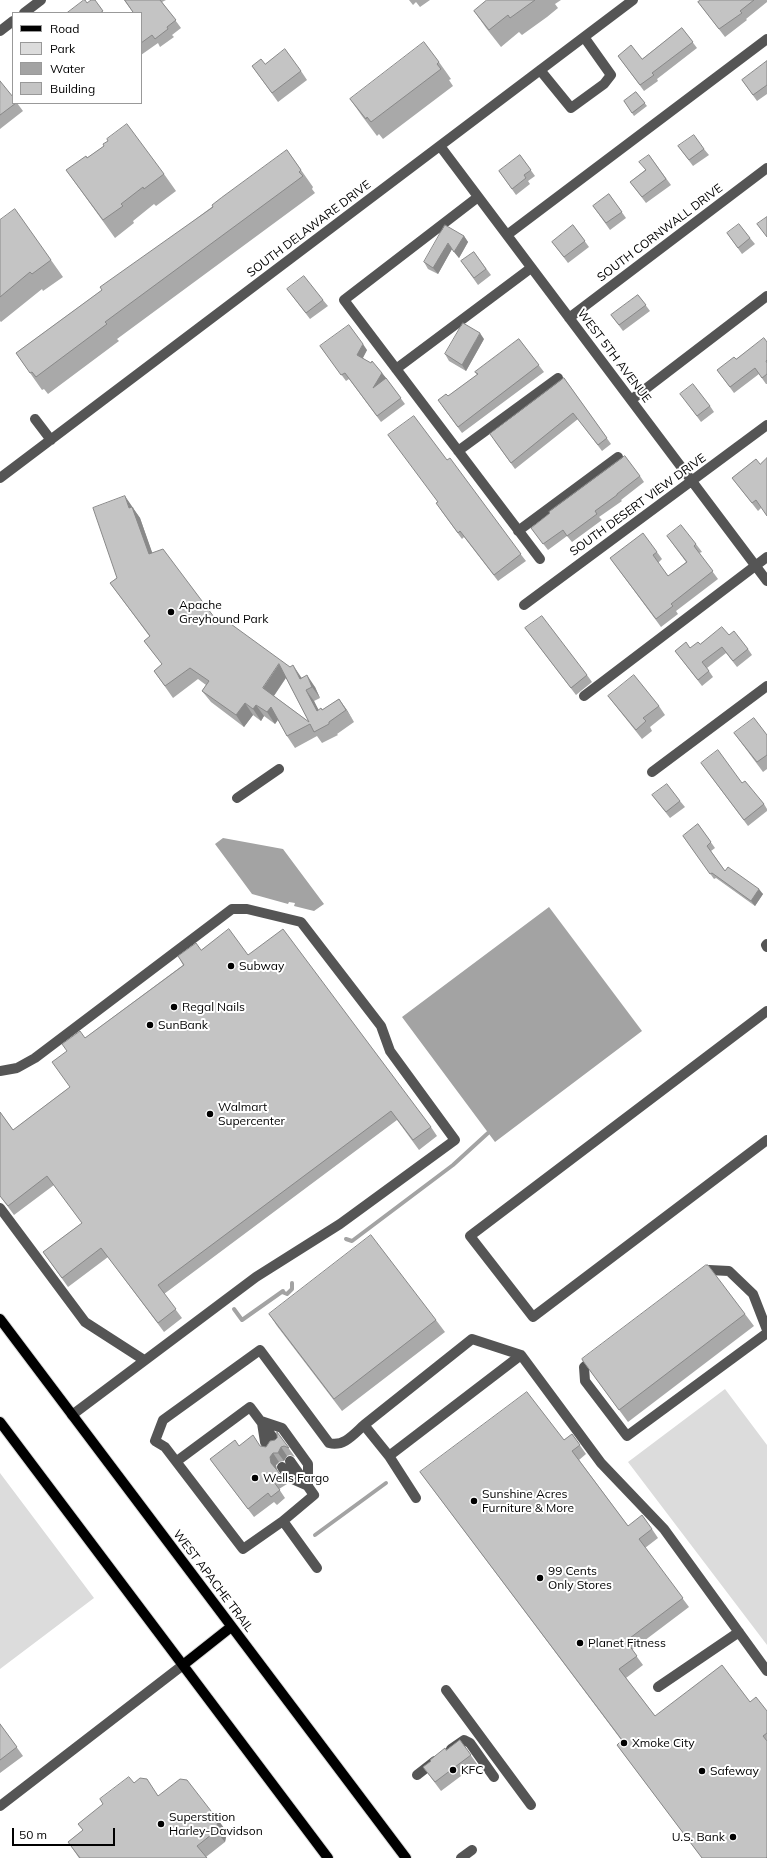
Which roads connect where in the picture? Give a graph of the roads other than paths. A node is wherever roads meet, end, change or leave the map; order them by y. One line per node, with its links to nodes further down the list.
1 (41, 0): 3 (street)
2 (633, 0): 6 (street, SOUTH DELAWARE DRIVE)
3 (25, 12)
4 (12, 22): 5 (street)
5 (0, 31)
6 (584, 37): 8 (street, SOUTH DELAWARE DRIVE); 8 (street)
7 (767, 39): 12 (street)
8 (540, 70): 9 (street, SOUTH DELAWARE DRIVE)
9 (440, 146): 11 (street, WEST 5TH AVENUE); 21 (street, SOUTH DELAWARE DRIVE)
10 (767, 168): 15 (street, SOUTH CORNWALL DRIVE)
11 (478, 197): 12 (street, WEST 5TH AVENUE); 16 (street)
12 (507, 235): 13 (street, WEST 5TH AVENUE)
13 (531, 268): 15 (street, WEST 5TH AVENUE); 16 (street)
14 (767, 296): 18 (street)
15 (569, 318): 18 (street, WEST 5TH AVENUE)
16 (396, 369): 22 (street)
17 (558, 378): 22 (street)
18 (631, 400): 25 (street, WEST 5TH AVENUE)
19 (35, 418): 21 (street)
20 (767, 425): 25 (street, SOUTH DESERT VIEW DRIVE)
21 (51, 440): 24 (street, SOUTH DELAWARE DRIVE)
22 (458, 451): 26 (street)
23 (618, 458): 26 (street)
24 (0, 478)
25 (692, 482): 29 (street, WEST 5TH AVENUE); 31 (street, SOUTH DESERT VIEW DRIVE)
26 (518, 530): 28 (street)
27 (767, 557): 29 (street)
28 (540, 559)
29 (756, 566): 30 (street, WEST 5TH AVENUE); 33 (street)
30 (767, 581)
31 (524, 605)
32 (767, 686): 35 (street)
33 (584, 696)
34 (279, 768): 36 (street)
35 (652, 772)
36 (237, 798)
37 (767, 1011): 39 (street)
38 (0, 1071): 47 (street)
39 (767, 1140)
40 (0, 1208): 47 (street)
41 (690, 1285): 43 (street)
42 (0, 1319): 48 (main road, WEST APACHE TRAIL)
43 (767, 1330)
44 (767, 1333): 45 (street)
45 (603, 1352)
46 (521, 1355): 51 (street); 53 (street); 61 (street)
47 (144, 1360): 48 (street)
48 (72, 1415): 60 (main road, WEST APACHE TRAIL)
49 (261, 1421): 52 (street); 54 (street); 56 (street)
50 (0, 1422): 62 (main road)
51 (364, 1425): 53 (street); 54 (street)
52 (273, 1446)
53 (389, 1456): 57 (street)
54 (177, 1461): 58 (street)
55 (286, 1464): 56 (street)
56 (308, 1486): 58 (street)
57 (416, 1498)
58 (283, 1521): 59 (street)
59 (317, 1568)
60 (231, 1627): 62 (main road); 72 (main road, WEST APACHE TRAIL)
61 (739, 1632): 63 (street); 64 (street)
62 (183, 1665): 69 (street); 71 (main road)
63 (767, 1671)
64 (658, 1687)
65 (446, 1690): 68 (street)
66 (418, 1775): 67 (street)
67 (494, 1777)
68 (532, 1805)
69 (0, 1806)
70 (472, 1850): 73 (street)
71 (328, 1858)
72 (406, 1858)
73 (461, 1858)

